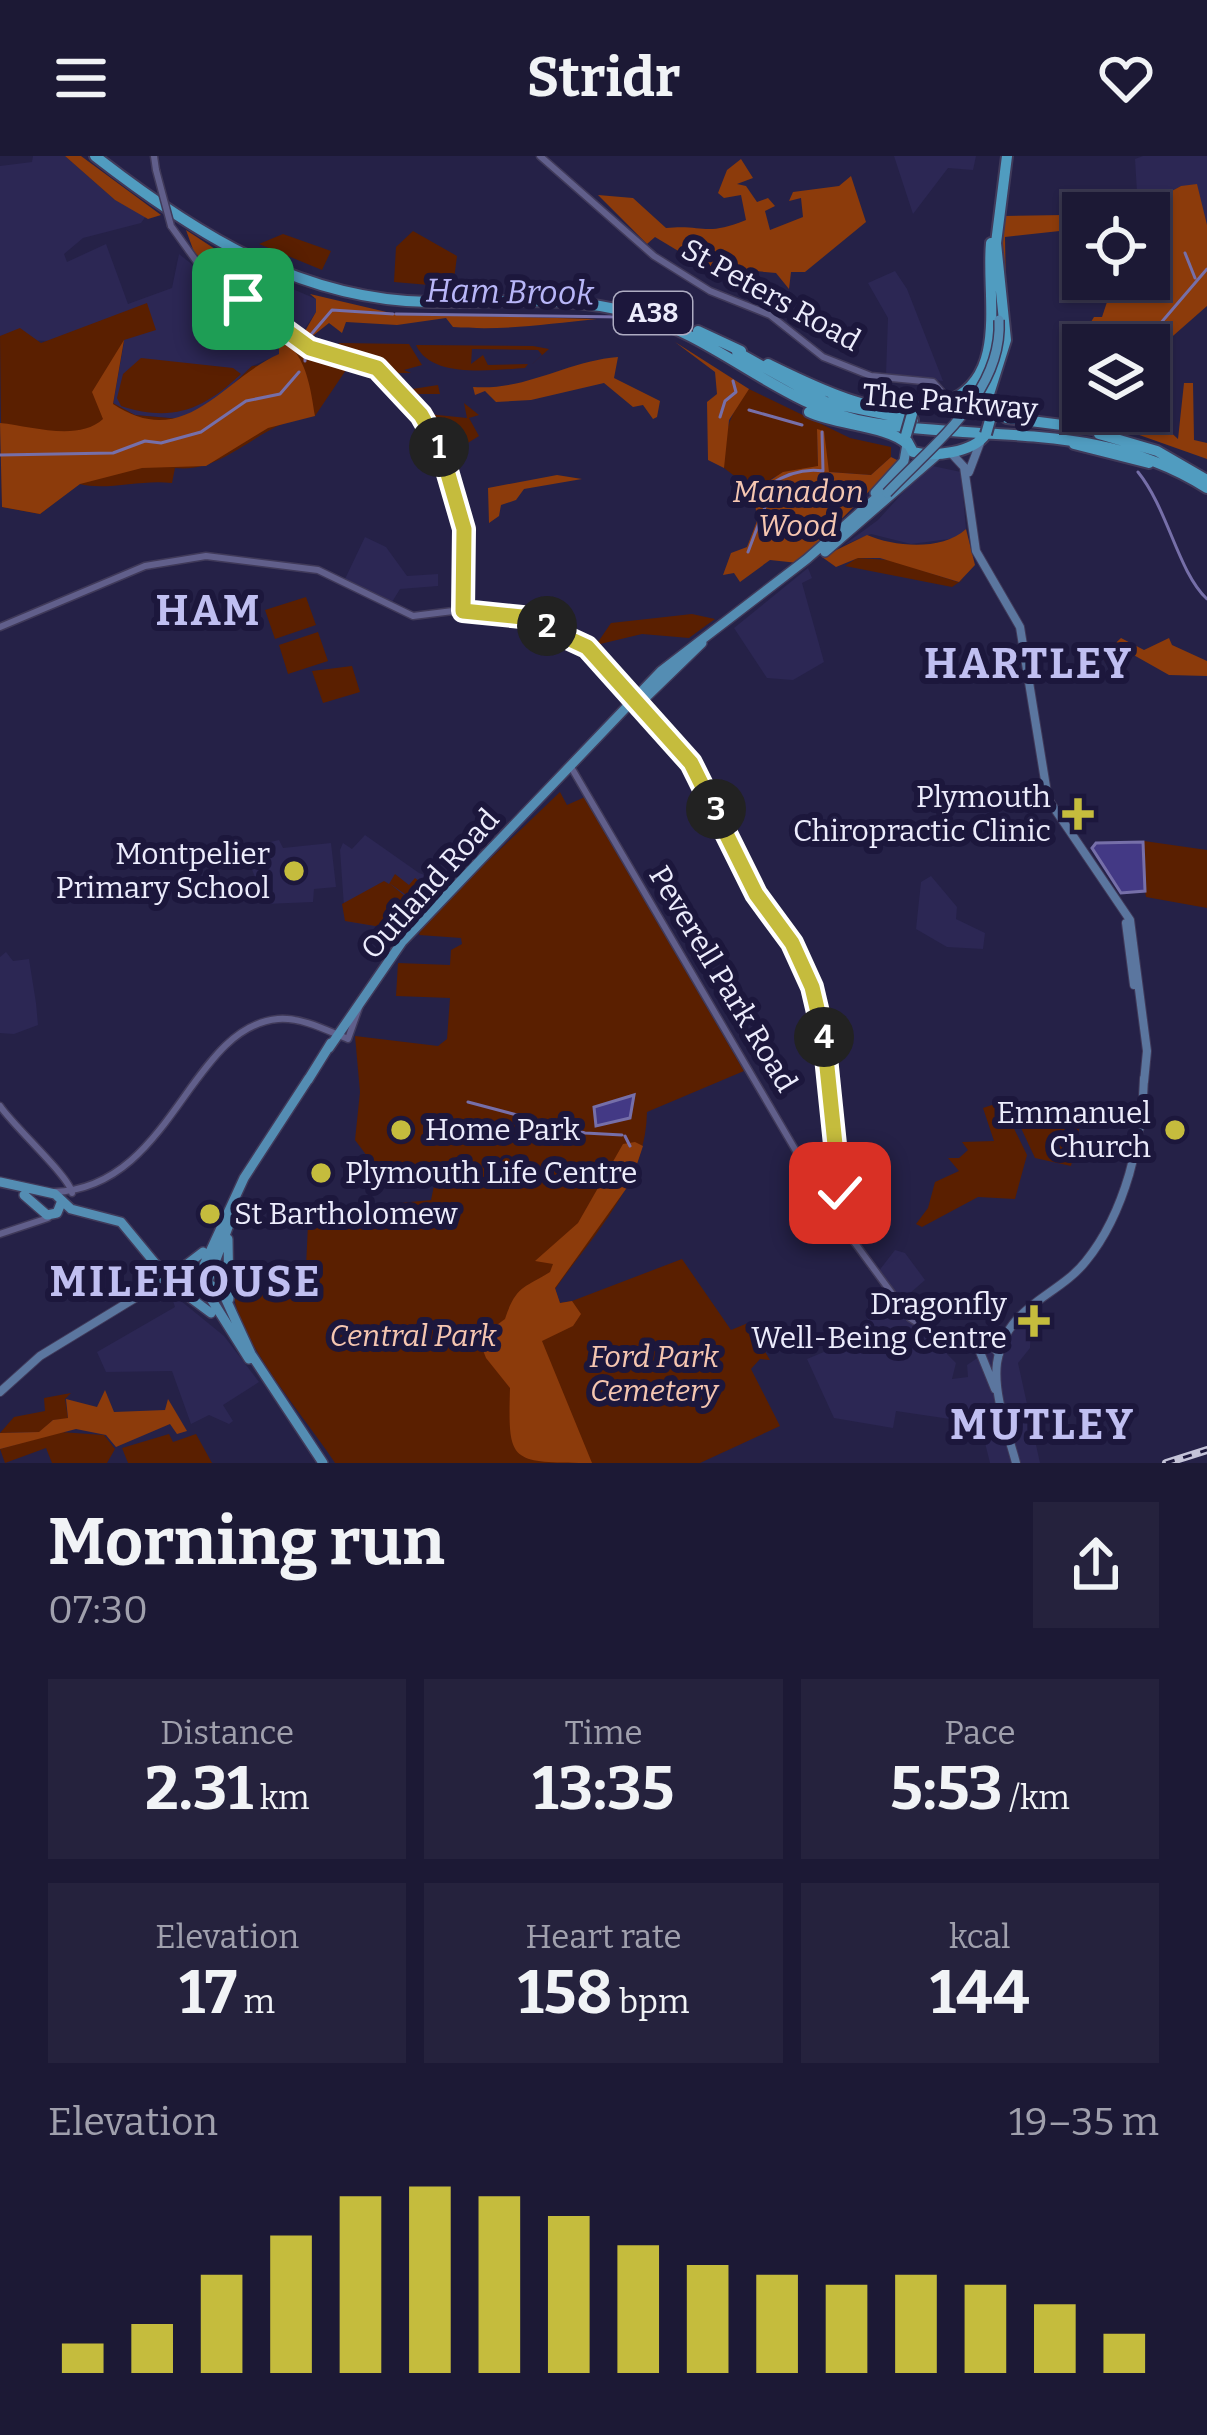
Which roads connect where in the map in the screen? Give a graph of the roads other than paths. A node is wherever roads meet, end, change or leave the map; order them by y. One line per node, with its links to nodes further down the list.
1 (99, 156): 6 (highway, The Parkway / A38); 7 (highway, The Parkway / A38)
2 (154, 156): 20 (street, bridge)
3 (540, 156): 8 (street, St Peters Road)
4 (1006, 156): 5 (highway)
5 (993, 247): 8 (highway); 10 (highway); 11 (main road, bridge); 11 (main road, bridge)
6 (698, 330): 9 (highway, A38); 17 (highway, The Parkway / A38)
7 (757, 374): 15 (highway, A38); 17 (highway, The Parkway / A38)
8 (948, 396): 9 (highway); 10 (highway)
9 (915, 410): 15 (highway, bridge)
10 (990, 412): 12 (highway); 14 (highway, bridge)
11 (950, 422): 18 (main road, Outland Road, bridge)
12 (1058, 422): 13 (highway); 17 (highway)
13 (1062, 422)
14 (983, 440): 16 (highway); 17 (highway); 19 (main road)
15 (907, 441): 16 (highway); 18 (main road)
16 (944, 452): 18 (main road); 19 (main road)
17 (1207, 482)
18 (822, 550): 22 (main road, Outland Road)
19 (994, 577): 39 (main road)
20 (463, 611): 21 (street); 22 (street)
21 (0, 627)
22 (638, 701): 23 (main road, Outland Road); 30 (street)
23 (572, 769): 24 (main road, Outland Road); 30 (street, Peverell Park Road)
24 (338, 1035): 26 (main road, Outland Road); 28 (street)
25 (0, 1106): 28 (street)
26 (274, 1133): 31 (main road, Outland Road); 33 (main road, Outland Road)
27 (0, 1184): 29 (main road)
28 (72, 1193): 29 (street)
29 (51, 1204): 32 (street); 34 (main road)
30 (841, 1207): 40 (street)
31 (230, 1224): 35 (main road, Outland Road); 37 (main road, Outland Road)
32 (0, 1234)
33 (210, 1245): 34 (main road, Outland Road); 35 (main road, Outland Road)
34 (166, 1280): 35 (main road); 36 (main road); 45 (main road)
35 (203, 1283): 36 (main road); 37 (main road); 38 (main road)
36 (182, 1291): 38 (main road)
37 (229, 1299): 47 (main road)
38 (223, 1325): 47 (main road)
39 (1006, 1338): 41 (main road); 43 (main road)
40 (962, 1339): 41 (street); 42 (street)
41 (990, 1345): 42 (main road); 43 (main road)
42 (980, 1356): 44 (main road)
43 (998, 1359): 44 (main road); 46 (main road)
44 (988, 1370): 46 (main road)
45 (0, 1392)
46 (1009, 1442): 48 (main road)
47 (320, 1463)
48 (1014, 1463)

